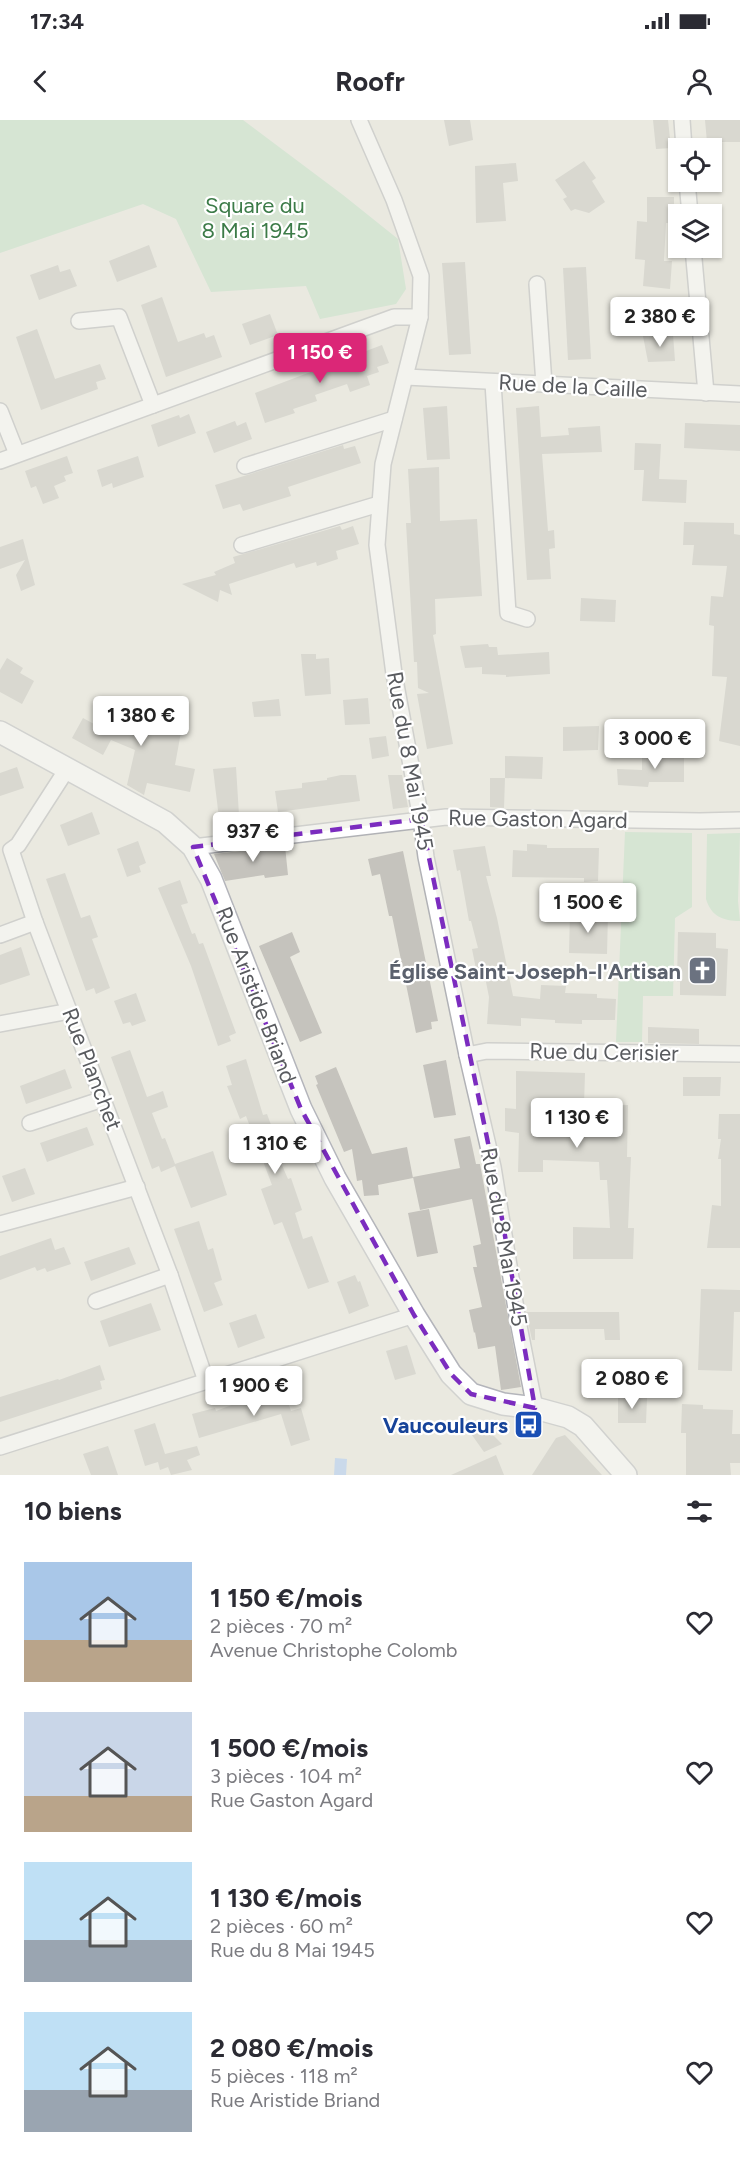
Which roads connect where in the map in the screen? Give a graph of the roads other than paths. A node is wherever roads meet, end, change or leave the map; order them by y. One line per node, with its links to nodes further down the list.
1 (359, 120): 6 (street, Rue du 8 Mai 1945)
2 (682, 120): 3 (street)
3 (683, 138)
4 (694, 258): 11 (street)
5 (537, 284): 10 (street)
6 (420, 317): 8 (street, Rue du 8 Mai 1945); 13 (street)
7 (79, 321): 13 (street)
8 (406, 377): 9 (street, Rue de la Caille); 15 (street, Rue du 8 Mai 1945)
9 (492, 383): 10 (street, Rue de la Caille); 21 (street)
10 (544, 384): 11 (street, Rue de la Caille)
11 (706, 393): 12 (street, Rue de la Caille)
12 (740, 394)
13 (153, 405): 16 (street)
14 (0, 411): 16 (street)
15 (394, 419): 18 (street); 19 (street, Rue du 8 Mai 1945)
16 (17, 454): 17 (street)
17 (0, 461)
18 (245, 466)
19 (379, 504): 20 (street); 24 (street, Rue du 8 Mai 1945)
20 (242, 544)
21 (527, 619)
22 (0, 732): 23 (street, Rue Aristide Briand)
23 (67, 769): 26 (street, Rue Aristide Briand); 27 (street, Rue Planchet)
24 (421, 819): 25 (street, Rue Gaston Agard); 26 (street, Rue Gaston Agard); 33 (street, Rue du 8 Mai 1945)
25 (740, 820)
26 (194, 847): 40 (street, Rue Aristide Briand)
27 (5, 850): 28 (street, Rue Planchet)
28 (35, 922): 29 (street); 30 (street, Rue Planchet)
29 (0, 935)
30 (70, 1011): 31 (street); 34 (street, Rue Planchet)
31 (0, 1024)
32 (740, 1054): 33 (street, Rue du Cerisier)
33 (467, 1055): 42 (street, Rue du 8 Mai 1945)
34 (103, 1099): 35 (street); 36 (street, Rue Planchet)
35 (30, 1123)
36 (137, 1187): 37 (street); 38 (street, Rue Planchet)
37 (0, 1224)
38 (170, 1275): 39 (street); 41 (street, Rue Planchet)
39 (96, 1301)
40 (414, 1315): 41 (street); 42 (street, Rue Aristide Briand)
41 (206, 1381): 43 (street)
42 (535, 1408): 44 (street, Rue Aristide Briand)
43 (0, 1447)
44 (626, 1475)

